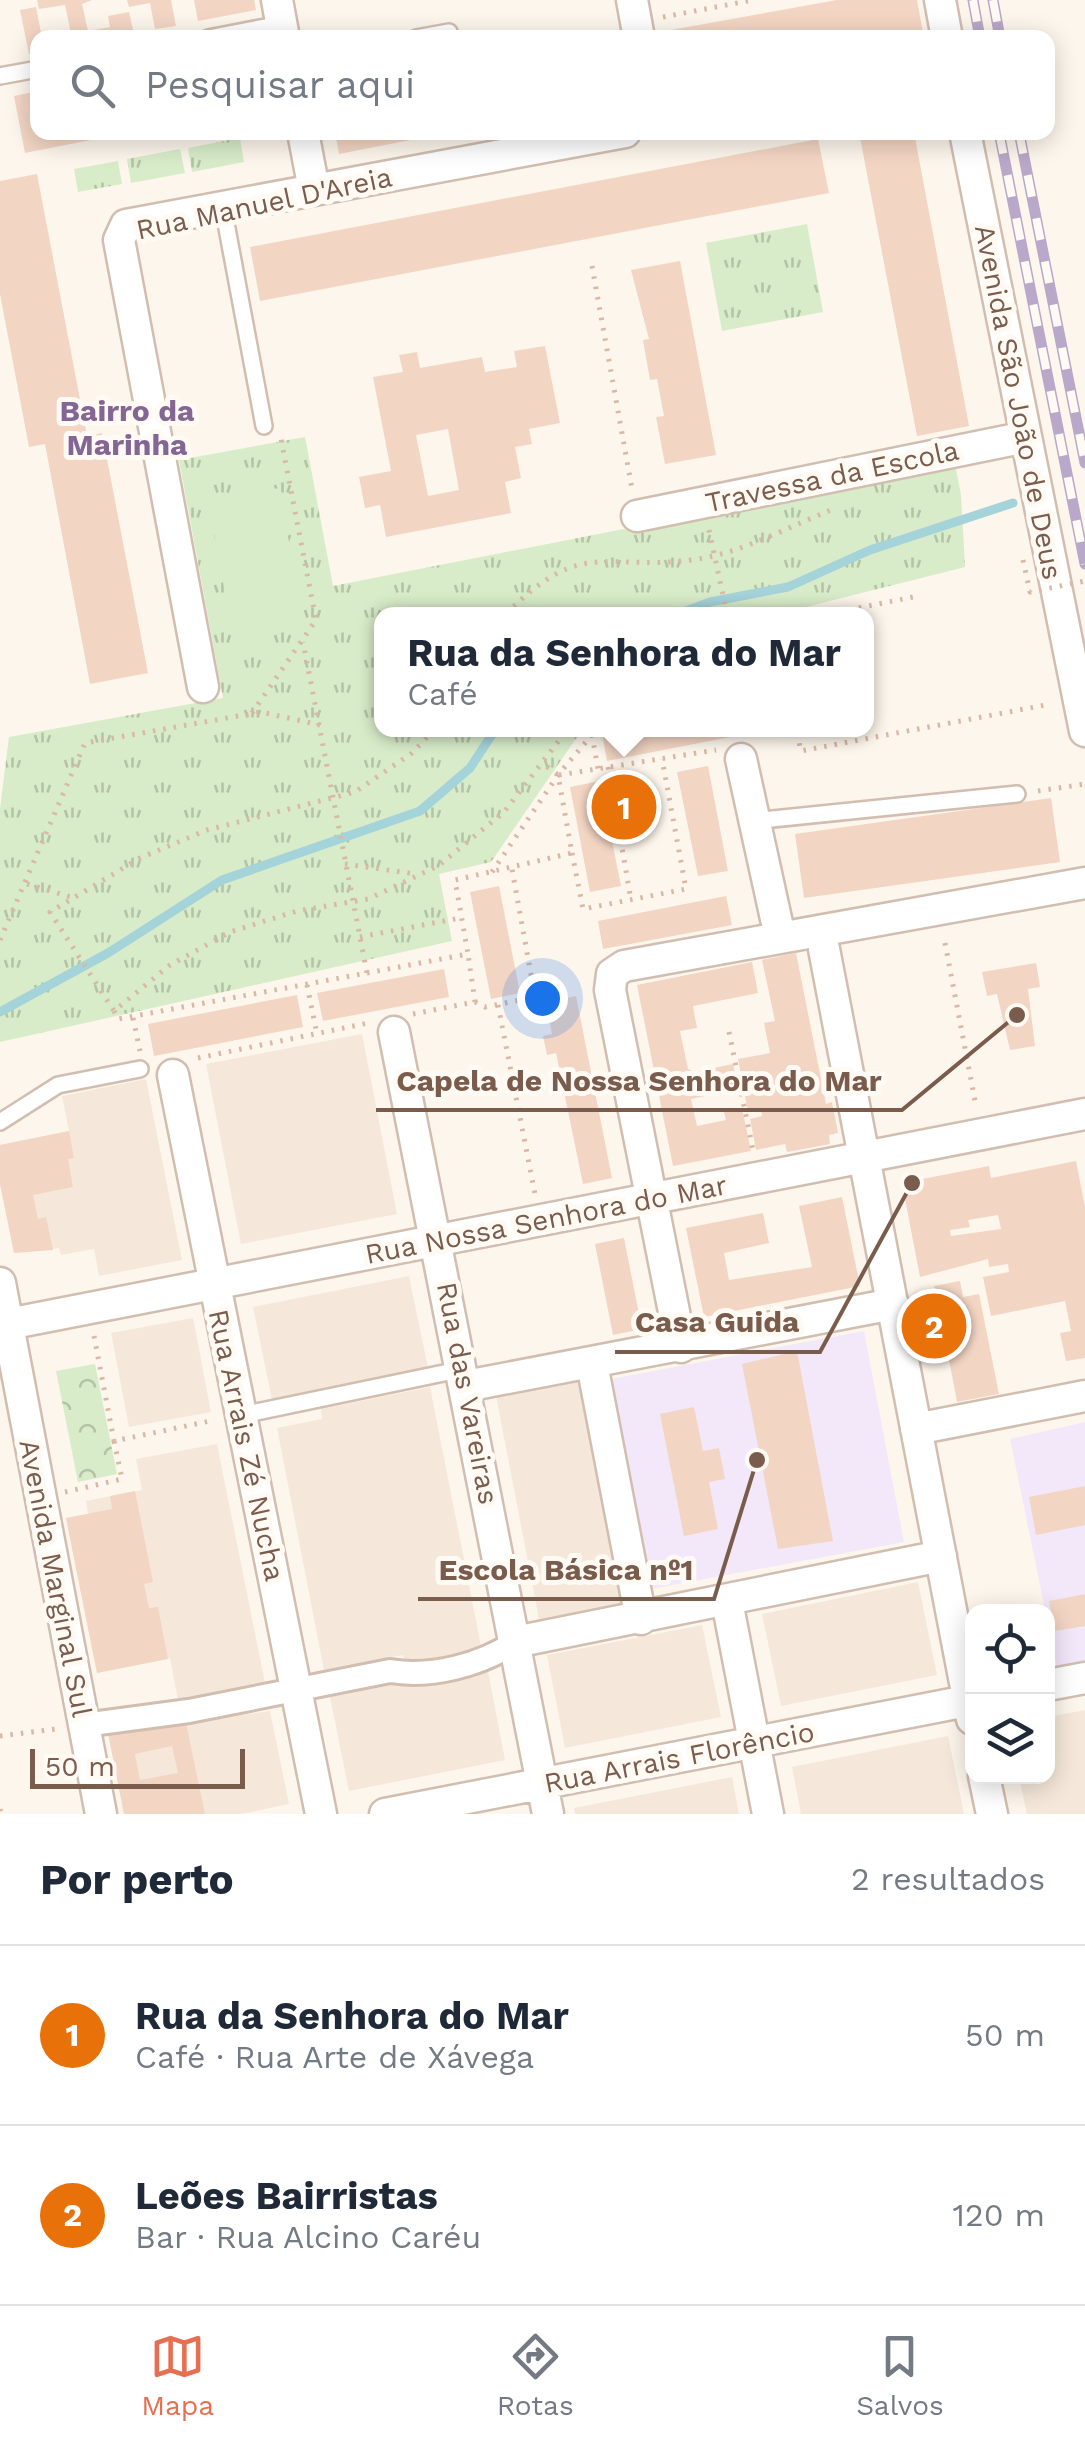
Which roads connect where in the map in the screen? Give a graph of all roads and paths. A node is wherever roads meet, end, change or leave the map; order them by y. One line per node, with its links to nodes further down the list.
1 (753, 0): 4 (path)
2 (940, 0): 6 (street)
3 (281, 20): 5 (lane)
4 (635, 20)
5 (240, 30)
6 (946, 30)
7 (30, 71): 8 (lane)
8 (0, 76)
9 (305, 140): 12 (street)
10 (582, 140): 12 (street, Rua Manuel D'Areia)
11 (968, 140): 16 (street, Avenida São João de Deus)
12 (314, 190): 13 (street, Rua Manuel D'Areia)
13 (223, 207): 15 (lane); 28 (street, Rua Manuel D'Areia)
14 (592, 266): 19 (path)
15 (271, 425): 27 (path)
16 (1026, 437): 17 (street, Travessa da Escola); 29 (street, Avenida São João de Deus)
17 (703, 503): 19 (street, Travessa da Escola); 20 (path)
18 (844, 505): 20 (path)
19 (637, 516)
20 (715, 556): 24 (path); 25 (path)
21 (1023, 560): 22 (path, bridge)
22 (1085, 582)
23 (913, 597): 26 (path)
24 (513, 607)
25 (725, 607)
26 (863, 607)
27 (303, 642): 30 (path); 31 (path)
28 (203, 687)
29 (1079, 699): 32 (street, Avenida São João de Deus); 37 (path)
30 (252, 713): 31 (path); 54 (path)
31 (320, 725): 46 (path)
32 (1085, 730)
33 (427, 737): 46 (path)
34 (563, 737): 40 (path)
35 (590, 737): 43 (path)
36 (595, 737): 42 (path)
37 (798, 737)
38 (730, 754): 39 (path); 47 (street)
39 (662, 758): 41 (path); 57 (path)
40 (542, 764): 43 (path); 52 (path)
41 (608, 767): 42 (path); 57 (path)
42 (598, 769): 43 (path)
43 (558, 776): 48 (path); 51 (path)
44 (1085, 784): 45 (path)
45 (1017, 794): 47 (lane)
46 (332, 799): 49 (path); 55 (path)
47 (753, 821): 60 (street)
48 (572, 854): 50 (path); 57 (path)
49 (345, 861): 52 (path); 56 (path)
50 (512, 869): 51 (path); 67 (path)
51 (491, 873): 58 (path)
52 (420, 874): 56 (path)
53 (1085, 883): 60 (street)
54 (27, 884): 55 (path); 61 (path)
55 (71, 897): 68 (path)
56 (353, 899): 59 (path); 68 (path)
57 (631, 900)
58 (461, 918): 59 (path); 64 (path)
59 (360, 937): 64 (path)
60 (780, 937): 79 (street)
61 (0, 940)
62 (945, 942): 76 (path)
63 (824, 949): 77 (street)
64 (367, 973): 65 (path)
65 (307, 985): 69 (path); 72 (path)
66 (476, 1002): 67 (path)
67 (498, 1005): 80 (path)
68 (114, 1011): 69 (path)
69 (133, 1016): 73 (path)
70 (394, 1032): 81 (street, Rua das Vareiras)
71 (729, 1032): 78 (path)
72 (181, 1068): 83 (street, Rua Arrais Zé Nucha)
73 (140, 1069): 75 (lane)
74 (1085, 1114): 76 (street, Rua Nossa Senhora do Mar)
75 (0, 1122)
76 (981, 1134): 77 (street, Rua Nossa Senhora do Mar)
77 (864, 1156): 78 (street, Rua Nossa Senhora do Mar); 84 (street)
78 (758, 1177): 79 (street, Rua Nossa Senhora do Mar)
79 (653, 1198): 80 (street, Rua Nossa Senhora do Mar); 87 (street)
80 (540, 1220): 81 (street, Rua Nossa Senhora do Mar)
81 (438, 1240): 83 (street, Rua Nossa Senhora do Mar); 89 (street, Rua das Vareiras)
82 (0, 1284): 86 (street, Avenida Marginal Sul)
83 (213, 1284): 85 (street, Rua Nossa Senhora do Mar); 91 (street, Rua Arrais Zé Nucha)
84 (892, 1304): 87 (street); 92 (street)
85 (88, 1308): 86 (street, Rua Nossa Senhora do Mar); 93 (path)
86 (8, 1324): 94 (street, Avenida Marginal Sul)
87 (680, 1347): 88 (street)
88 (592, 1364): 89 (street); 97 (street)
89 (465, 1378): 91 (lane); 98 (street, Rua das Vareiras)
90 (1085, 1396): 92 (street)
91 (242, 1415): 93 (path); 101 (street, Rua Arrais Zé Nucha)
92 (916, 1429): 95 (street)
93 (114, 1441): 94 (path)
94 (41, 1497): 104 (street, Avenida Marginal Sul)
95 (941, 1556): 96 (street); 102 (street)
96 (728, 1601): 97 (street); 106 (street)
97 (641, 1618): 98 (street)
98 (516, 1642): 101 (street); 107 (street, Rua das Vareiras)
99 (1085, 1678): 100 (street)
100 (1055, 1684)
101 (298, 1688): 104 (street); 110 (street, Rua Arrais Zé Nucha)
102 (969, 1694)
103 (965, 1707): 106 (street, Rua Arrais Florêncio)
104 (84, 1725): 105 (path); 109 (street, Avenida Marginal Sul)
105 (0, 1736)
106 (754, 1742): 107 (street, Rua Arrais Florêncio); 113 (street)
107 (542, 1783): 111 (street, Rua Arrais Florêncio); 112 (street, Rua das Vareiras)
108 (986, 1784): 114 (street)
109 (101, 1814)
110 (321, 1814)
111 (385, 1814)
112 (548, 1814)
113 (768, 1814)
114 (992, 1814)

